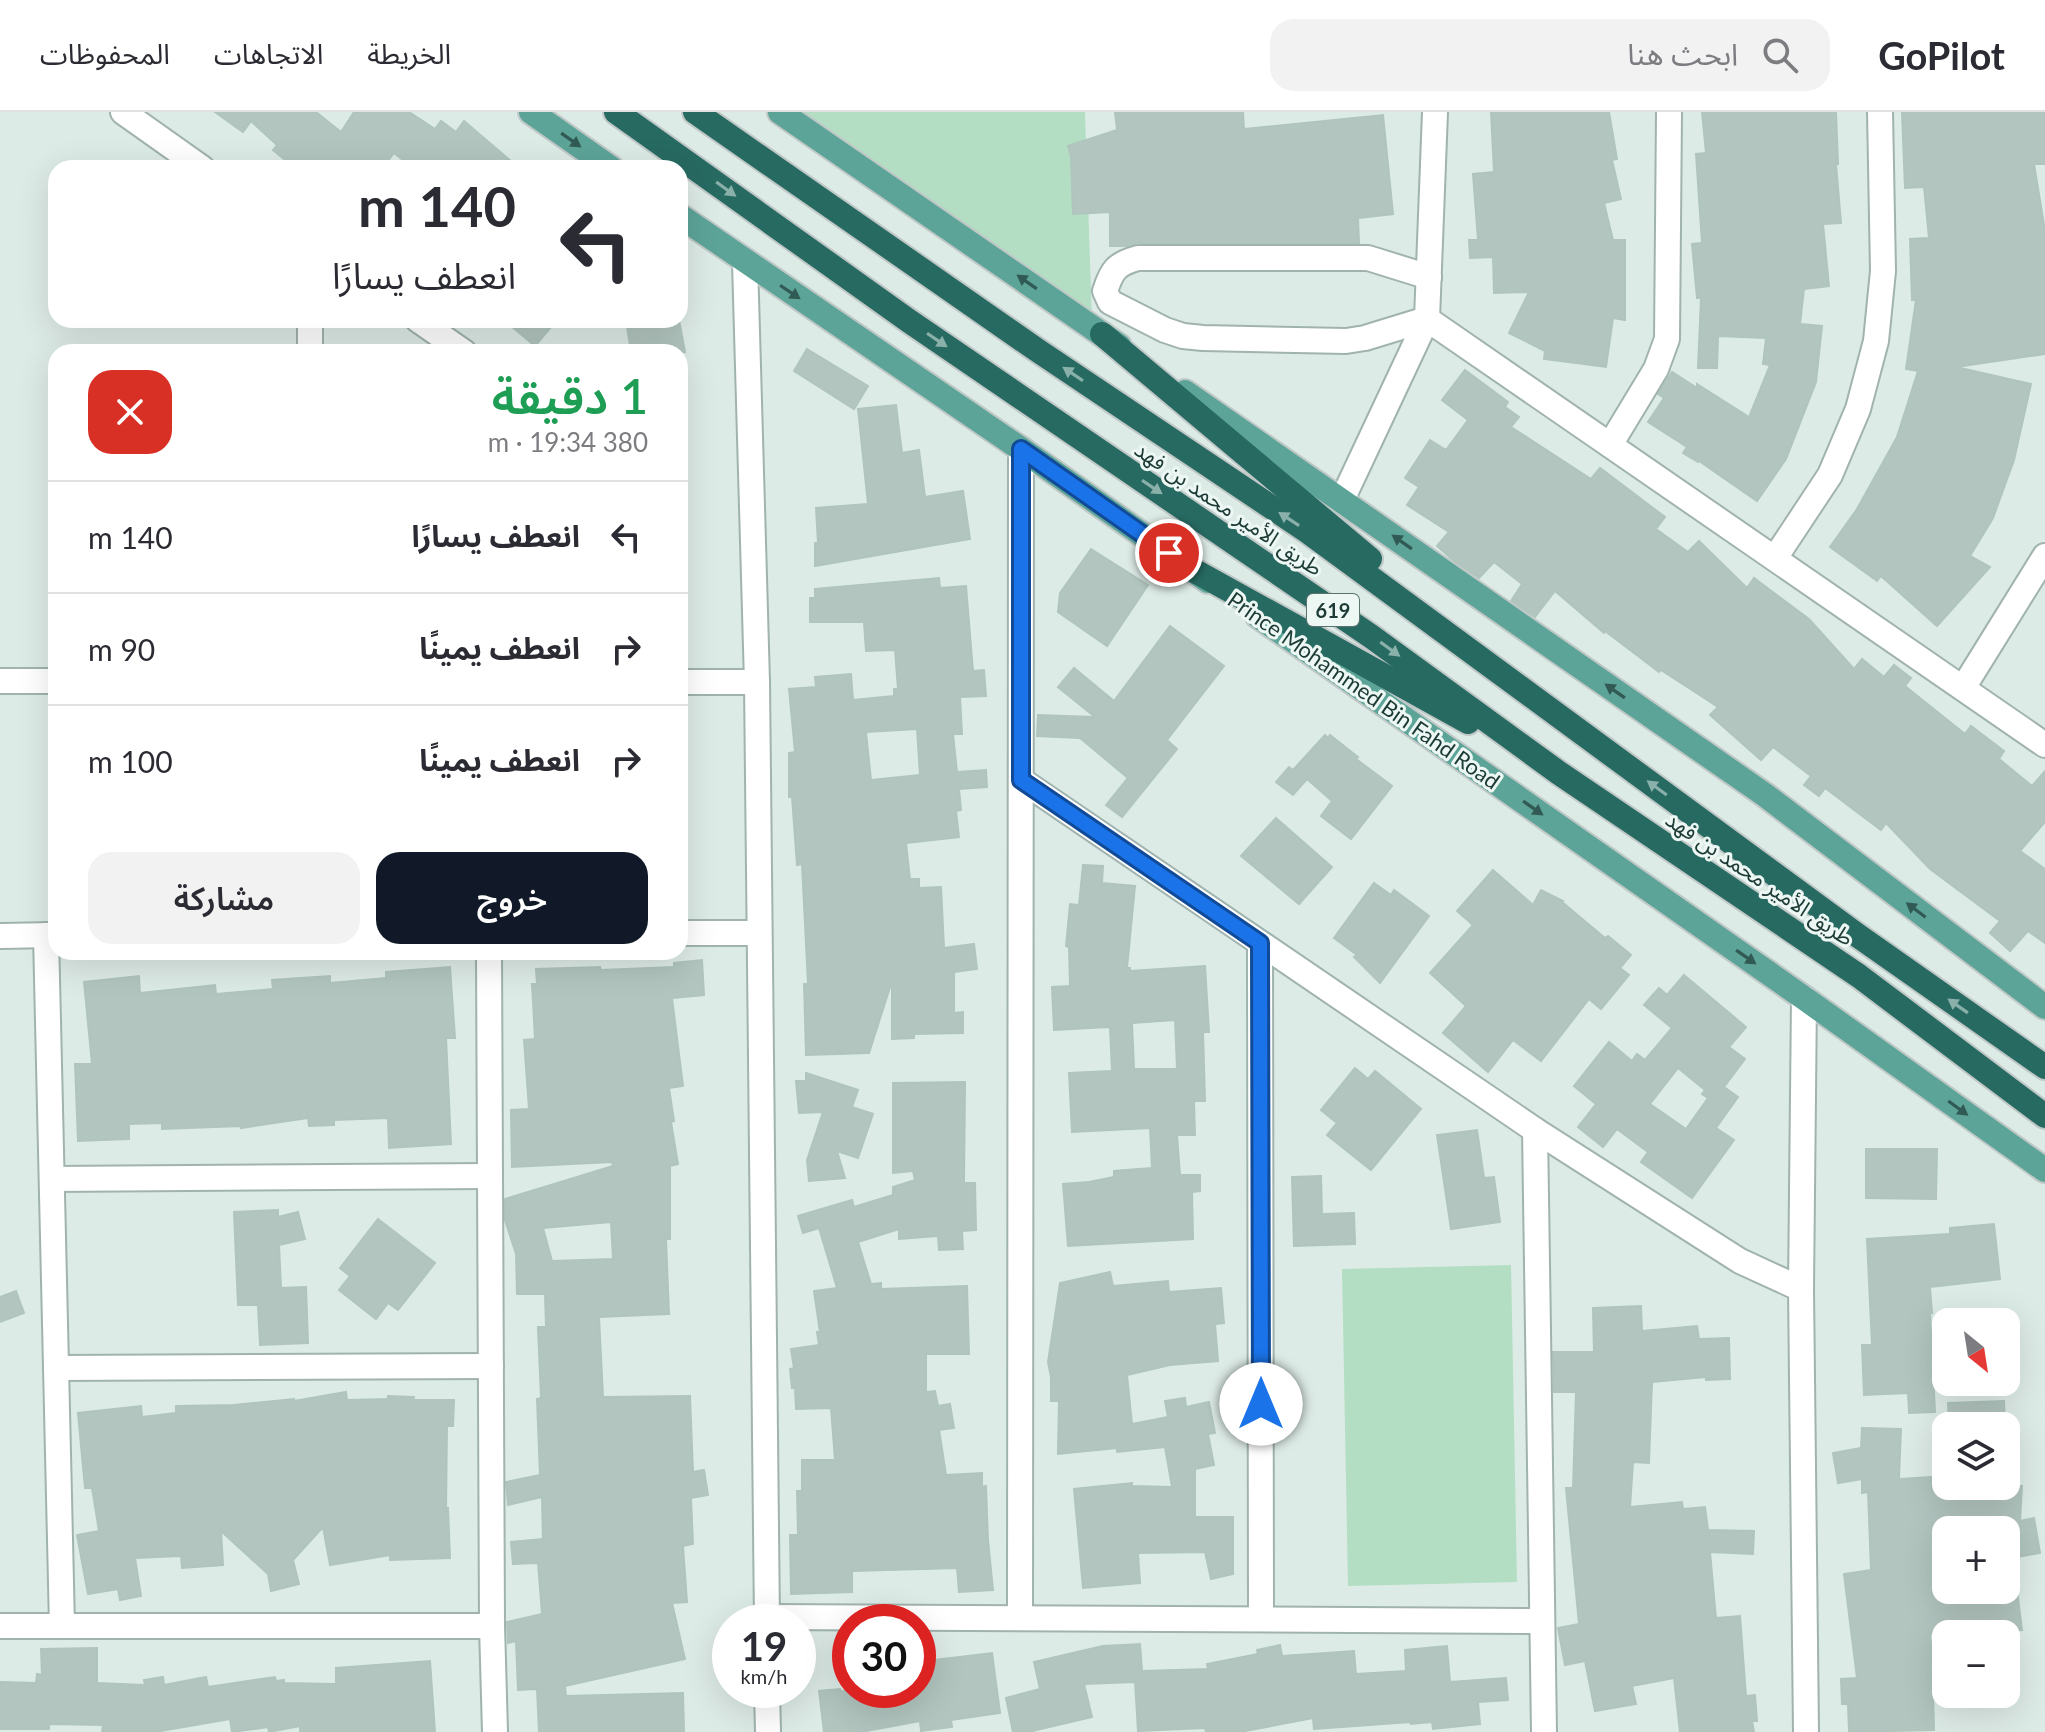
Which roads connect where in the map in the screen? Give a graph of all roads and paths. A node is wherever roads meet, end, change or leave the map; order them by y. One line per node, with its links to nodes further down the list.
1 (123, 112): 9 (street)
2 (531, 112): 10 (main road, one-way to 10)
3 (616, 112): 11 (highway, طريق الأمير محمد بن فهد / 619, one-way to 11)
4 (695, 112): 31 (highway, طريق الأمير محمد بن فهد / 619, one-way to 4)
5 (780, 112): 18 (main road, one-way to 5)
6 (1435, 112): 15 (street)
7 (1669, 112): 20 (street)
8 (1880, 112): 24 (street)
9 (191, 160)
10 (600, 160)
11 (683, 160)
12 (688, 163): 33 (highway, طريق الأمير محمد بن فهد / 619, one-way to 33)
13 (688, 222): 14 (main road, Prince Mohammed Bin Fahd Road)
14 (745, 262): 21 (main road, Prince Mohammed Bin Fahd Road, one-way to 21); 29 (street)
15 (1429, 277): 16 (street); 16 (street)
16 (1427, 319): 20 (street); 22 (street)
17 (430, 328): 19 (street)
18 (1102, 334): 22 (main road); 31 (highway)
19 (452, 344)
20 (1610, 445): 24 (street)
21 (1021, 449): 25 (main road, Prince Mohammed Bin Fahd Road); 34 (street)
22 (1342, 500): 43 (main road, one-way to 22)
23 (2045, 556): 30 (street)
24 (1775, 558): 30 (street)
25 (1193, 570): 33 (highway); 42 (main road, Prince Mohammed Bin Fahd Road, one-way to 42)
26 (0, 681): 27 (street)
27 (48, 681)
28 (688, 682): 29 (street)
29 (757, 682): 36 (street)
30 (1963, 688): 32 (street)
31 (1553, 712): 44 (highway, طريق الأمير محمد بن فهد / 619, one-way to 31)
32 (2045, 745)
33 (1559, 773): 45 (highway, طريق الأمير محمد بن فهد / 619)
34 (1021, 780): 39 (street); 54 (street)
35 (688, 933): 36 (street)
36 (759, 933): 53 (street)
37 (48, 935): 38 (street)
38 (0, 936)
39 (1260, 943): 46 (street); 55 (street)
40 (51, 960): 49 (street)
41 (489, 960): 48 (street)
42 (1804, 998): 47 (main road, Prince Mohammed Bin Fahd Road, one-way to 47); 50 (street)
43 (2045, 1007)
44 (2045, 1067)
45 (2045, 1116)
46 (1535, 1130): 50 (street); 57 (street)
47 (2045, 1170)
48 (490, 1176): 49 (street); 51 (street)
49 (52, 1179): 52 (street)
50 (1801, 1289): 65 (street)
51 (491, 1366): 52 (street); 60 (street)
52 (56, 1368): 59 (street)
53 (767, 1604)
54 (1020, 1618): 55 (street); 56 (street)
55 (1261, 1619): 57 (street)
56 (816, 1620)
57 (1542, 1621): 64 (street)
58 (0, 1626): 59 (street)
59 (62, 1626): 60 (street)
60 (492, 1626): 62 (street)
61 (767, 1708): 63 (street)
62 (495, 1732)
63 (768, 1732)
64 (1544, 1732)
65 (1806, 1732)

